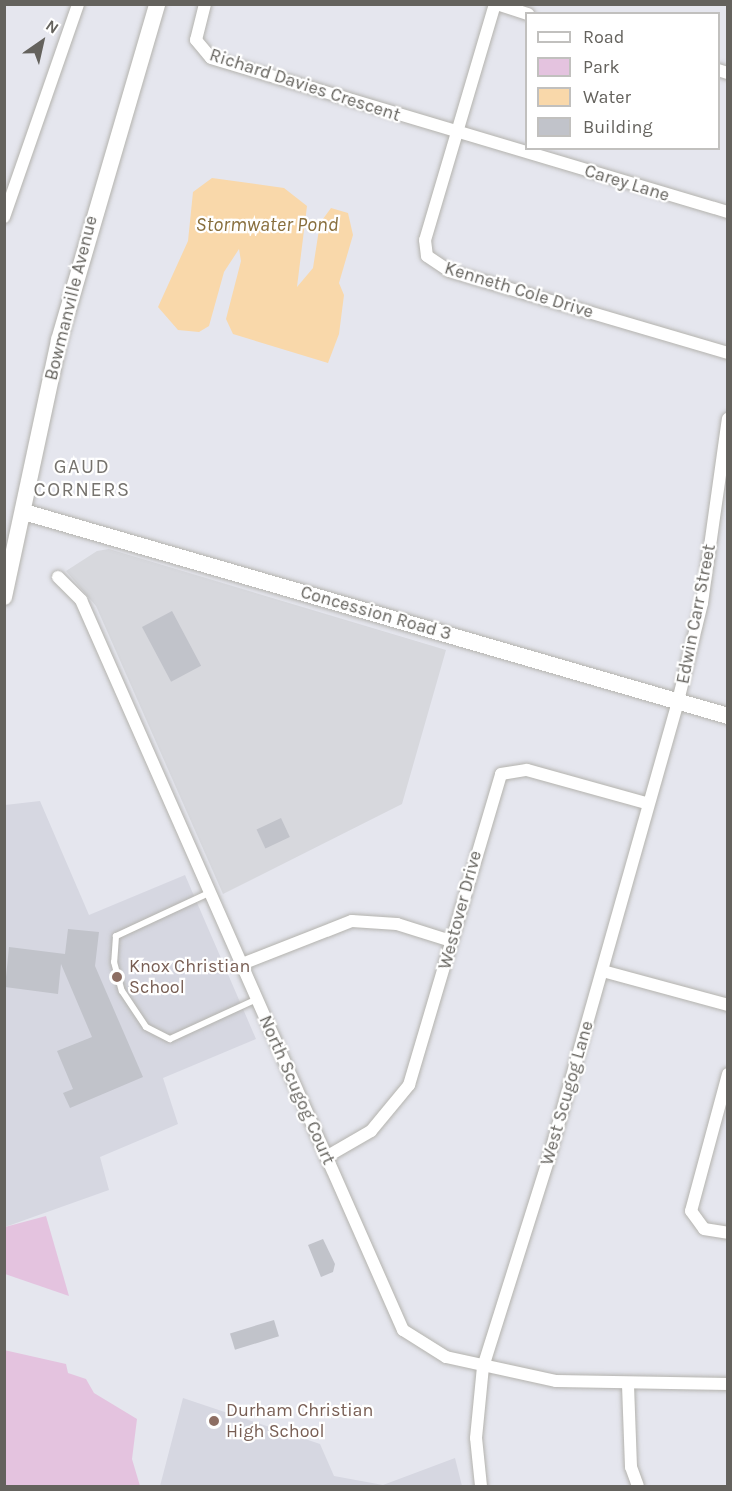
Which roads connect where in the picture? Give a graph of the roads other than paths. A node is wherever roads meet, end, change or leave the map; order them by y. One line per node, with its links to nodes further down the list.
1 (78, 4): 8 (street)
2 (157, 4): 11 (street, Bowmanville Avenue)
3 (205, 4): 6 (street, Richard Davies Crescent)
4 (496, 4): 5 (street); 6 (street, Kenneth Cole Drive)
5 (525, 13)
6 (458, 133): 7 (street, Carey Lane); 9 (street, Kenneth Cole Drive)
7 (728, 212)
8 (4, 217)
9 (728, 353)
10 (728, 419): 14 (street, Edwin Carr Street)
11 (24, 512): 13 (street, Bowmanville Avenue); 14 (street, Concession Road 3)
12 (58, 577): 17 (street, North Scugog Court)
13 (4, 597)
14 (678, 701): 15 (street, Concession Road 3); 16 (street, West Scugog Lane)
15 (728, 716)
16 (646, 803): 18 (street, Westover Drive); 20 (street, West Scugog Lane)
17 (211, 892): 19 (street, North Scugog Court); 21 (lane)
18 (451, 941): 19 (street); 24 (street, Westover Drive)
19 (242, 964): 21 (street, North Scugog Court)
20 (603, 972): 22 (street); 26 (street, West Scugog Lane)
21 (258, 999): 24 (street, North Scugog Court)
22 (728, 1005)
23 (728, 1074): 25 (street)
24 (326, 1157): 26 (street, North Scugog Court)
25 (728, 1233)
26 (483, 1367): 28 (street, North Scugog Court); 29 (street, West Scugog Lane)
27 (728, 1384): 28 (street, North Scugog Court)
28 (628, 1385): 30 (street)
29 (481, 1486)
30 (638, 1486)

